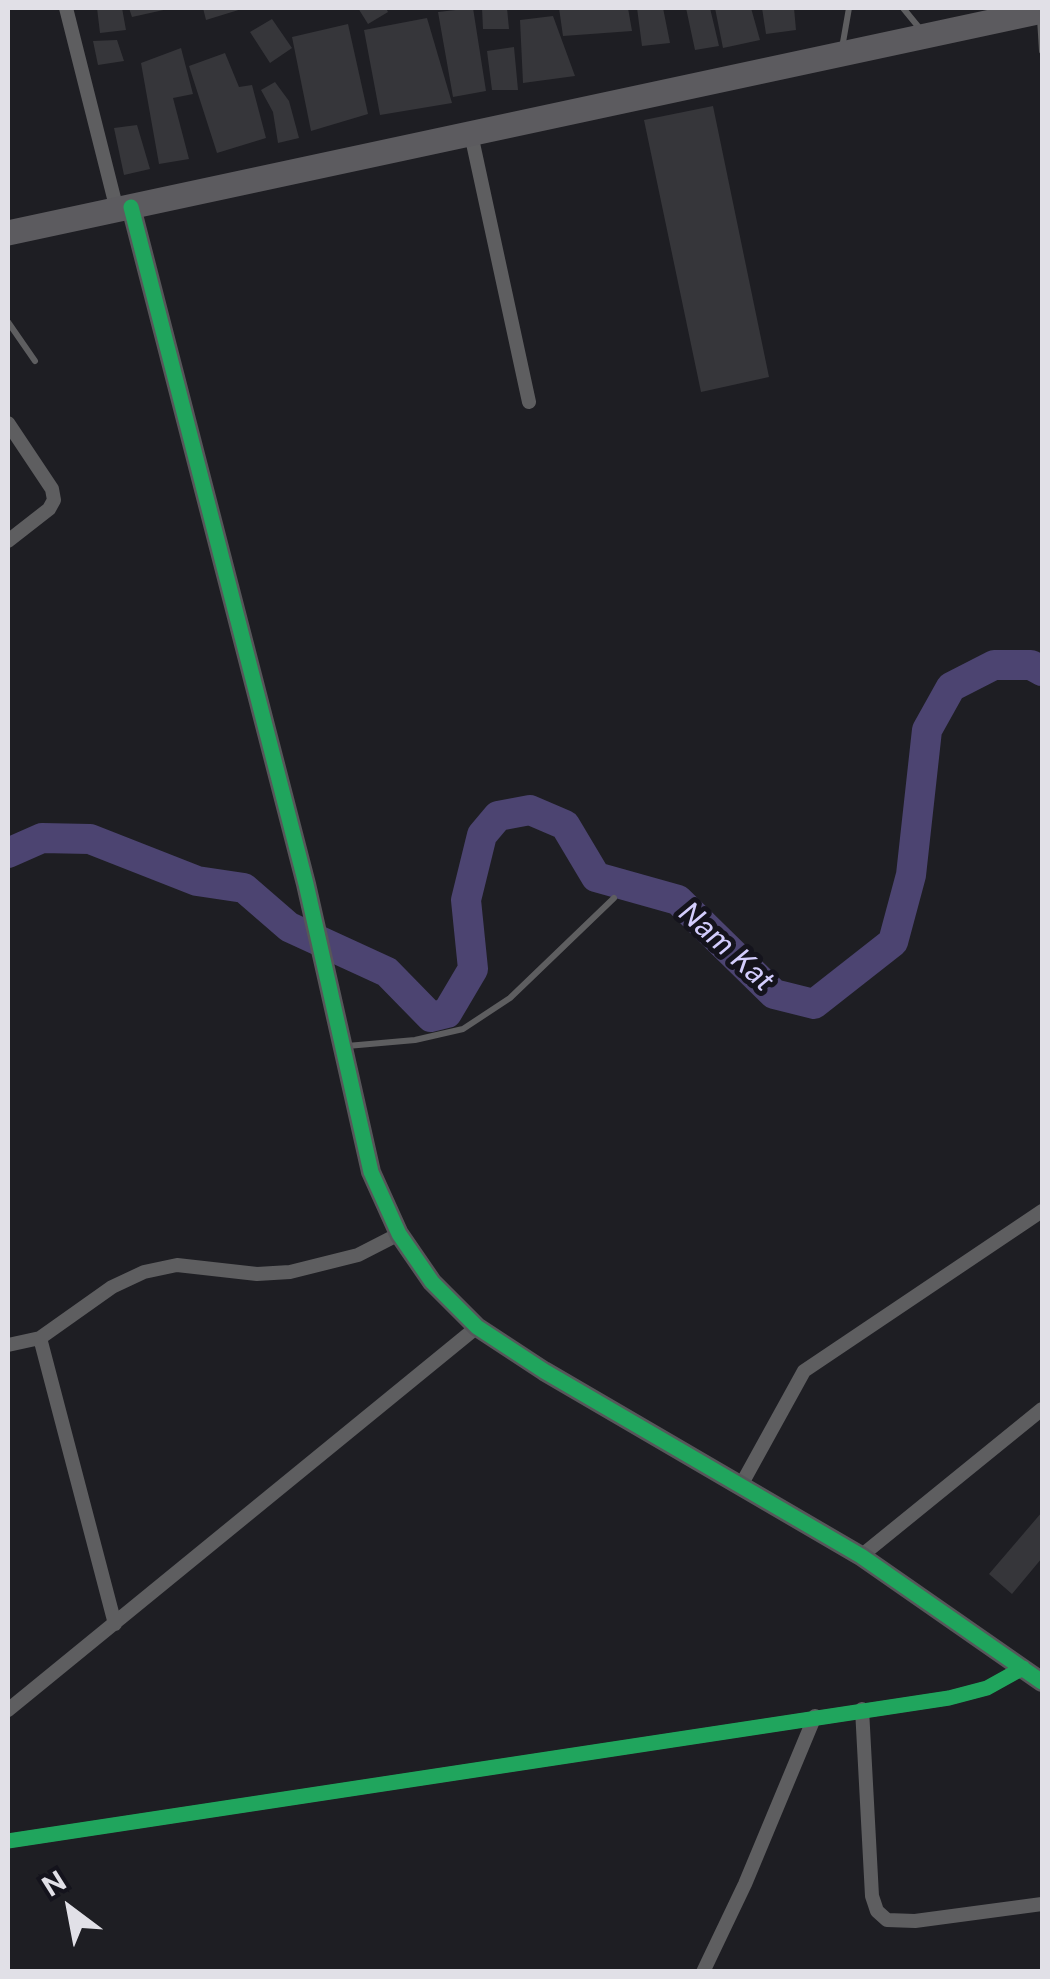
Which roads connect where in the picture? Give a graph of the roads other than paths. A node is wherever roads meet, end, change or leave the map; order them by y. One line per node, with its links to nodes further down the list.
1 (66, 8): 9 (street)
2 (850, 8): 7 (lane)
3 (903, 8): 5 (lane)
4 (1041, 10): 5 (highway); 6 (lane)
5 (926, 36): 7 (highway)
6 (1042, 51)
7 (841, 54): 8 (highway)
8 (471, 134): 9 (highway); 13 (street)
9 (124, 208): 10 (highway); 17 (street)
10 (8, 233)
11 (8, 322): 12 (lane)
12 (34, 362)
13 (529, 402)
14 (8, 424): 15 (street)
15 (8, 541)
16 (614, 898): 17 (lane)
17 (341, 1047): 19 (street)
18 (1042, 1211): 24 (street)
19 (399, 1234): 20 (street); 21 (street)
20 (477, 1326): 24 (street); 26 (street)
21 (40, 1338): 22 (street); 26 (street)
22 (8, 1345)
23 (1042, 1410): 25 (street)
24 (740, 1487): 25 (street)
25 (861, 1556): 27 (street)
26 (116, 1624): 29 (street)
27 (1022, 1668): 28 (street); 30 (street)
28 (1042, 1682)
29 (8, 1710)
30 (862, 1710): 31 (street); 33 (street)
31 (815, 1716): 32 (street); 34 (street)
32 (8, 1841)
33 (1042, 1904)
34 (702, 1972)

